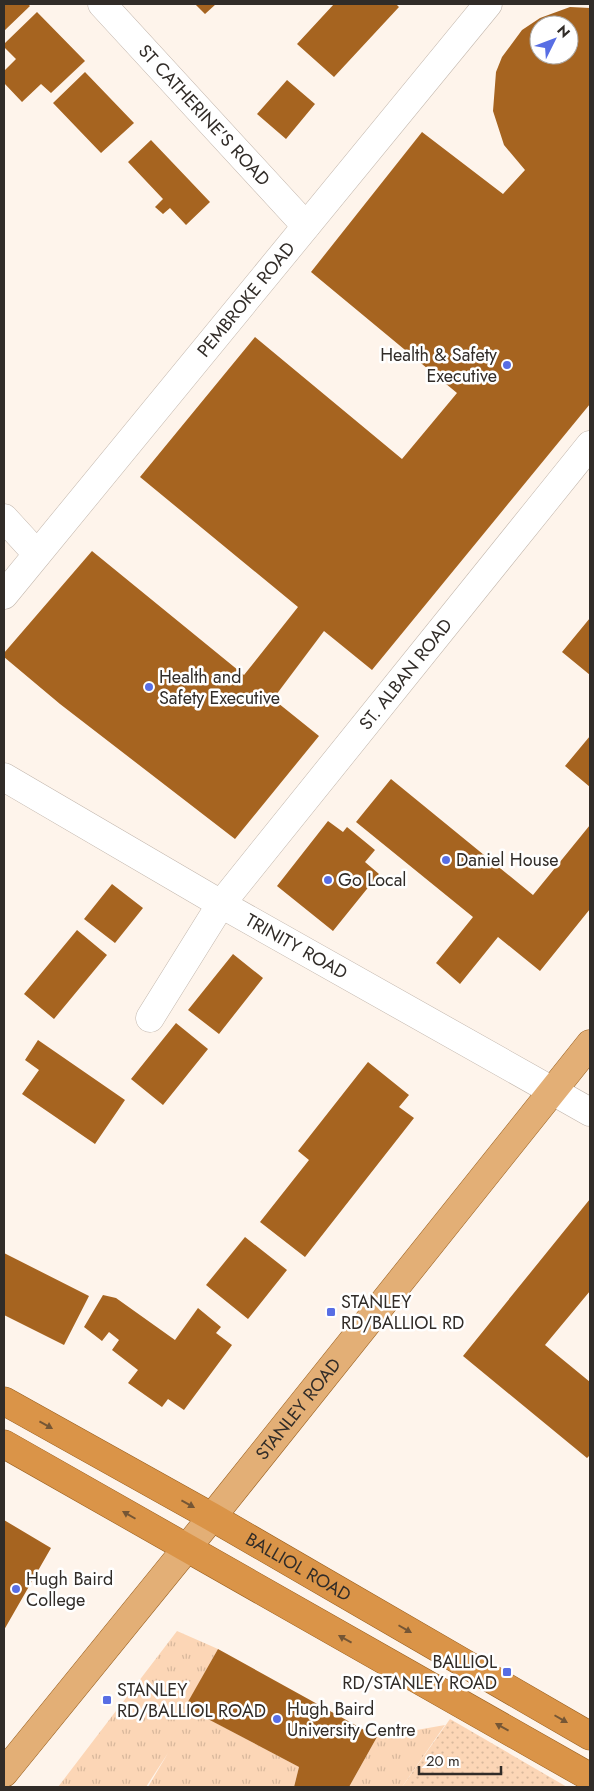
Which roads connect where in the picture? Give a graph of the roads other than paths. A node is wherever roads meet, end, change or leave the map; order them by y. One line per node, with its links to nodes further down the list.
1 (102, 4): 3 (street, ST CATHERINE'S ROAD)
2 (488, 4): 3 (street, PEMBROKE ROAD)
3 (306, 226): 6 (street, PEMBROKE ROAD)
4 (590, 445): 9 (street, ST. ALBAN ROAD)
5 (4, 518): 6 (street)
6 (38, 554): 7 (street, PEMBROKE ROAD)
7 (4, 595)
8 (4, 777): 9 (street, TRINITY ROAD)
9 (221, 904): 10 (street, ST. ALBAN ROAD); 12 (street, TRINITY ROAD)
10 (150, 1018)
11 (590, 1044): 12 (main road, STANLEY ROAD)
12 (552, 1089): 13 (street, TRINITY ROAD); 16 (main road, STANLEY ROAD)
13 (590, 1112)
14 (4, 1401): 16 (highway, BALLIOL ROAD, one-way to 16)
15 (4, 1444): 17 (highway, one-way to 15)
16 (212, 1517): 17 (main road, STANLEY ROAD); 18 (highway, BALLIOL ROAD, one-way to 18)
17 (187, 1548): 19 (main road, STANLEY ROAD); 20 (highway, one-way to 17)
18 (590, 1736)
19 (4, 1772)
20 (590, 1777)

